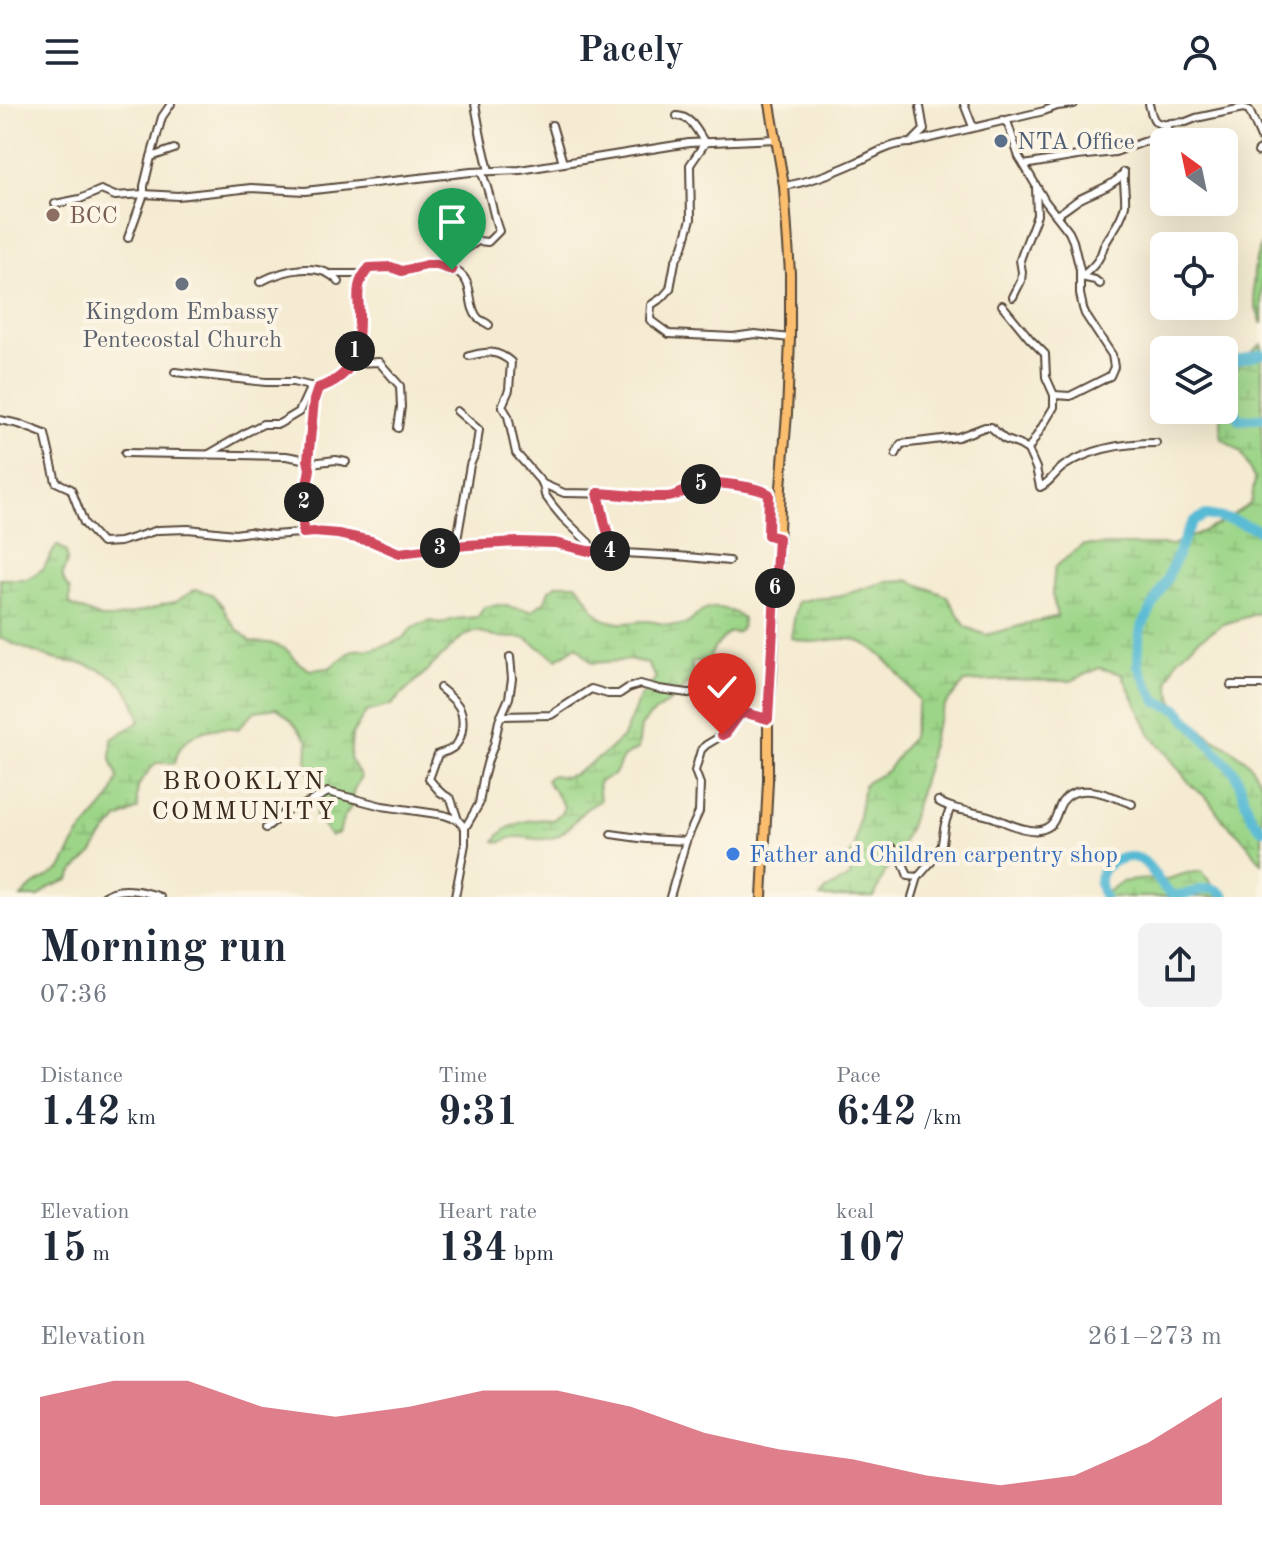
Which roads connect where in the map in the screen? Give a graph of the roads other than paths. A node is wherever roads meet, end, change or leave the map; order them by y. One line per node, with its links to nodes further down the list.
1 (171, 104): 19 (street)
2 (475, 104): 22 (street)
3 (770, 104): 14 (main road)
4 (964, 104): 13 (street)
5 (1074, 104): 7 (street)
6 (1149, 104): 11 (street)
7 (1057, 105): 10 (street)
8 (920, 107): 17 (street)
9 (677, 116): 16 (street)
10 (1003, 120): 13 (street); 21 (street)
11 (1167, 124): 15 (street); 21 (street)
12 (552, 125): 20 (street)
13 (973, 127): 17 (street)
14 (777, 139): 16 (street); 24 (main road)
15 (1262, 140)
16 (705, 143): 20 (street); 39 (street)
17 (911, 143): 24 (street)
18 (174, 149): 19 (street)
19 (151, 157): 25 (street)
20 (563, 163): 22 (street)
21 (1024, 165): 23 (street)
22 (485, 171): 25 (street); 29 (street)
23 (1036, 183): 27 (street); 36 (street)
24 (784, 186): 39 (main road)
25 (144, 194): 26 (street); 28 (street)
26 (55, 204)
27 (1056, 215): 32 (street); 32 (street)
28 (128, 238)
29 (437, 265): 31 (street); 38 (street)
30 (332, 274): 31 (street); 33 (street); 34 (street)
31 (364, 274): 41 (street)
32 (1081, 277): 35 (street); 44 (street)
33 (260, 282)
34 (339, 282)
35 (1100, 284)
36 (1013, 297)
37 (1002, 305): 44 (street)
38 (489, 325)
39 (790, 338): 58 (main road)
40 (469, 356): 55 (street)
41 (353, 363): 43 (street); 47 (street)
42 (175, 372): 43 (street)
43 (314, 387): 51 (street); 53 (street)
44 (1054, 395): 49 (street)
45 (457, 411): 59 (street)
46 (0, 420): 57 (street)
47 (398, 428)
48 (1156, 443): 49 (street)
49 (1028, 450): 52 (street)
50 (125, 453): 51 (street)
51 (209, 454): 53 (street)
52 (896, 454)
53 (309, 462): 54 (street); 57 (street)
54 (346, 462)
55 (543, 484): 56 (street); 60 (street)
56 (598, 493): 58 (street); 61 (street)
57 (303, 533): 59 (street)
58 (778, 538): 69 (main road)
59 (456, 546): 60 (street)
60 (588, 551): 61 (street)
61 (614, 552): 62 (street)
62 (729, 561)
63 (510, 657): 68 (street)
64 (1231, 685): 65 (street)
65 (1262, 685)
66 (440, 688): 73 (street)
67 (746, 713): 68 (street); 69 (street); 77 (street)
68 (501, 716): 75 (street)
69 (768, 719): 84 (main road)
70 (938, 801): 72 (street)
71 (1132, 804): 72 (street)
72 (951, 807): 79 (street)
73 (458, 820): 74 (street); 75 (street)
74 (266, 828)
75 (465, 828): 82 (street)
76 (611, 834): 77 (street)
77 (686, 841): 83 (street)
78 (891, 847): 79 (street)
79 (918, 877): 85 (street)
80 (104, 897): 81 (street)
81 (160, 897)
82 (455, 897)
83 (670, 897)
84 (762, 897)
85 (912, 897)

